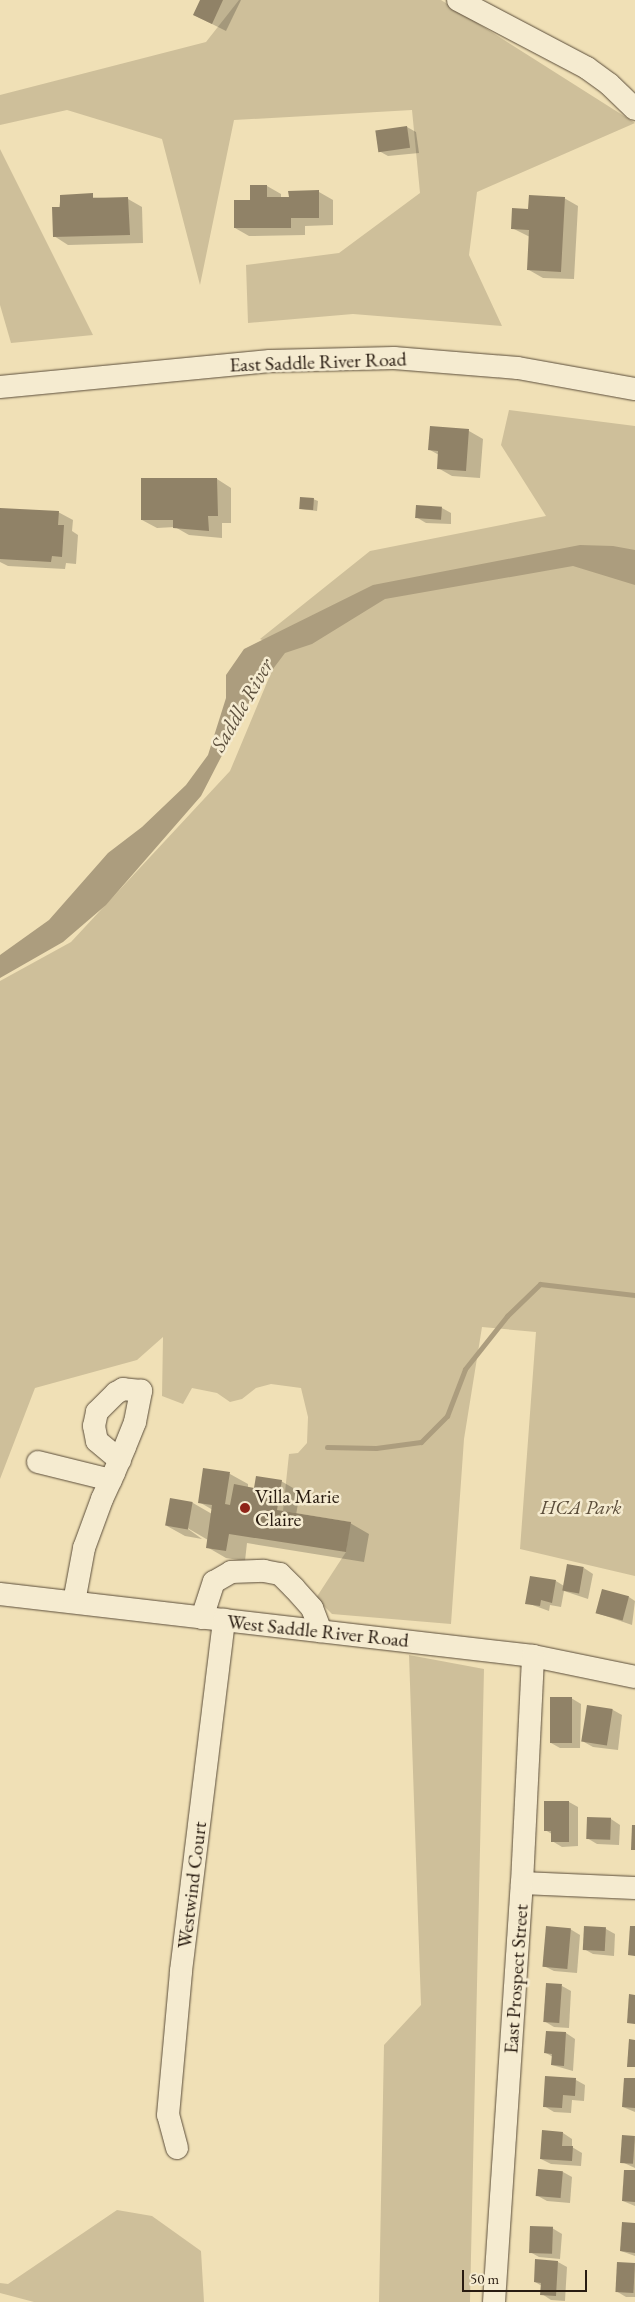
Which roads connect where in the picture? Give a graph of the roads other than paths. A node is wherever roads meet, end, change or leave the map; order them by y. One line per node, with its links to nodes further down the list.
1 (458, 0): 2 (street)
2 (635, 109)
3 (0, 387): 4 (street, East Saddle River Road)
4 (635, 389)
5 (38, 1462): 7 (street)
6 (0, 1594): 7 (street, West Saddle River Road)
7 (74, 1602): 8 (street, West Saddle River Road)
8 (202, 1618): 9 (street, West Saddle River Road); 10 (street)
9 (224, 1620): 10 (street, West Saddle River Road); 15 (street, Westwind Court)
10 (321, 1631): 11 (street, West Saddle River Road)
11 (533, 1656): 12 (street, West Saddle River Road); 13 (street, East Prospect Street)
12 (635, 1677)
13 (522, 1883): 14 (street); 16 (street, East Prospect Street)
14 (635, 1888)
15 (178, 2148)
16 (494, 2302)

